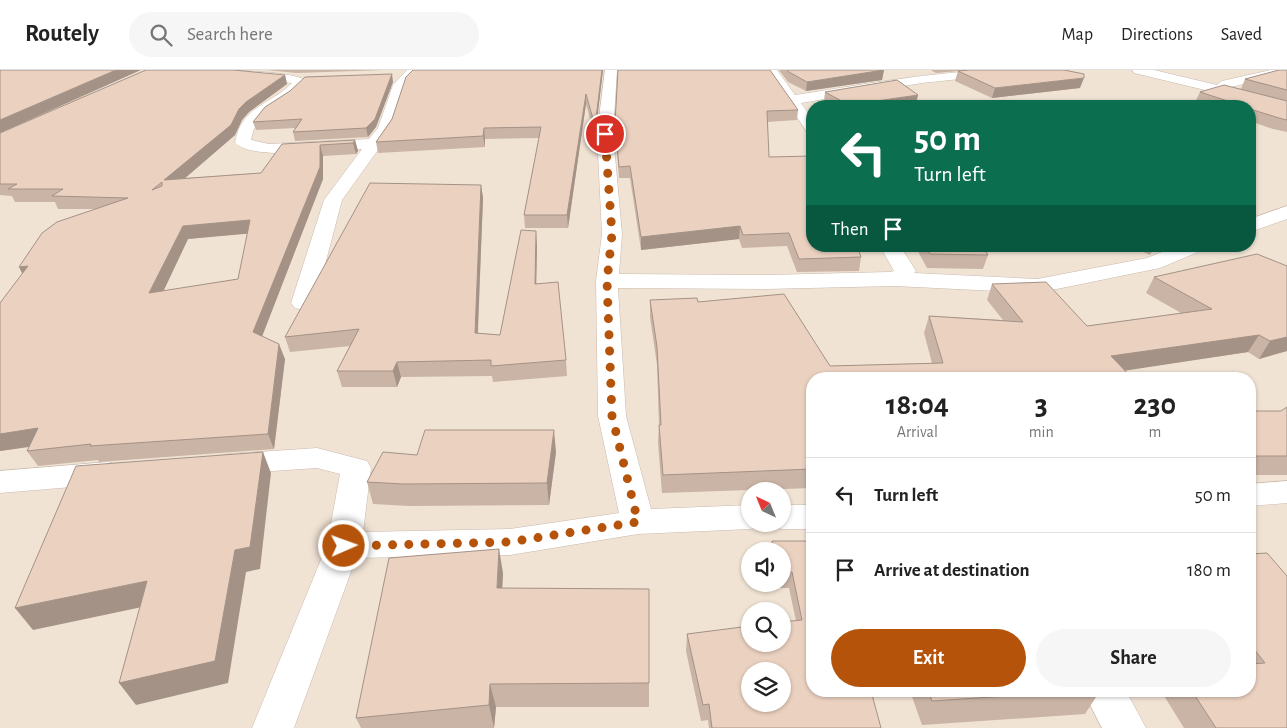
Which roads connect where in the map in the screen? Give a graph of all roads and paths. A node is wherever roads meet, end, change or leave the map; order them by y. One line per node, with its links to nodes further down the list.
1 (200, 70): 9 (street)
2 (611, 70): 21 (street)
3 (771, 70): 12 (street)
4 (1007, 70): 12 (street)
5 (1138, 70): 11 (street)
6 (1287, 70): 11 (street)
7 (411, 73): 8 (street); 15 (street)
8 (390, 77)
9 (298, 79): 10 (street); 15 (street)
10 (316, 79)
11 (1225, 91): 13 (street)
12 (792, 100): 14 (street)
13 (1287, 108)
14 (806, 121)
15 (375, 144): 22 (street)
16 (1287, 212): 17 (street)
17 (1256, 224)
18 (894, 252): 20 (street)
19 (1180, 252): 20 (street)
20 (895, 279): 21 (street)
21 (607, 281): 31 (street)
22 (303, 303)
23 (199, 466): 32 (street)
24 (139, 471): 25 (street)
25 (0, 482)
26 (1287, 492): 27 (street)
27 (1256, 495)
28 (741, 517): 31 (street)
29 (791, 517): 30 (street)
30 (806, 517)
31 (638, 522): 32 (street)
32 (344, 546): 34 (street)
33 (1107, 697): 35 (street)
34 (273, 728)
35 (1125, 728)

